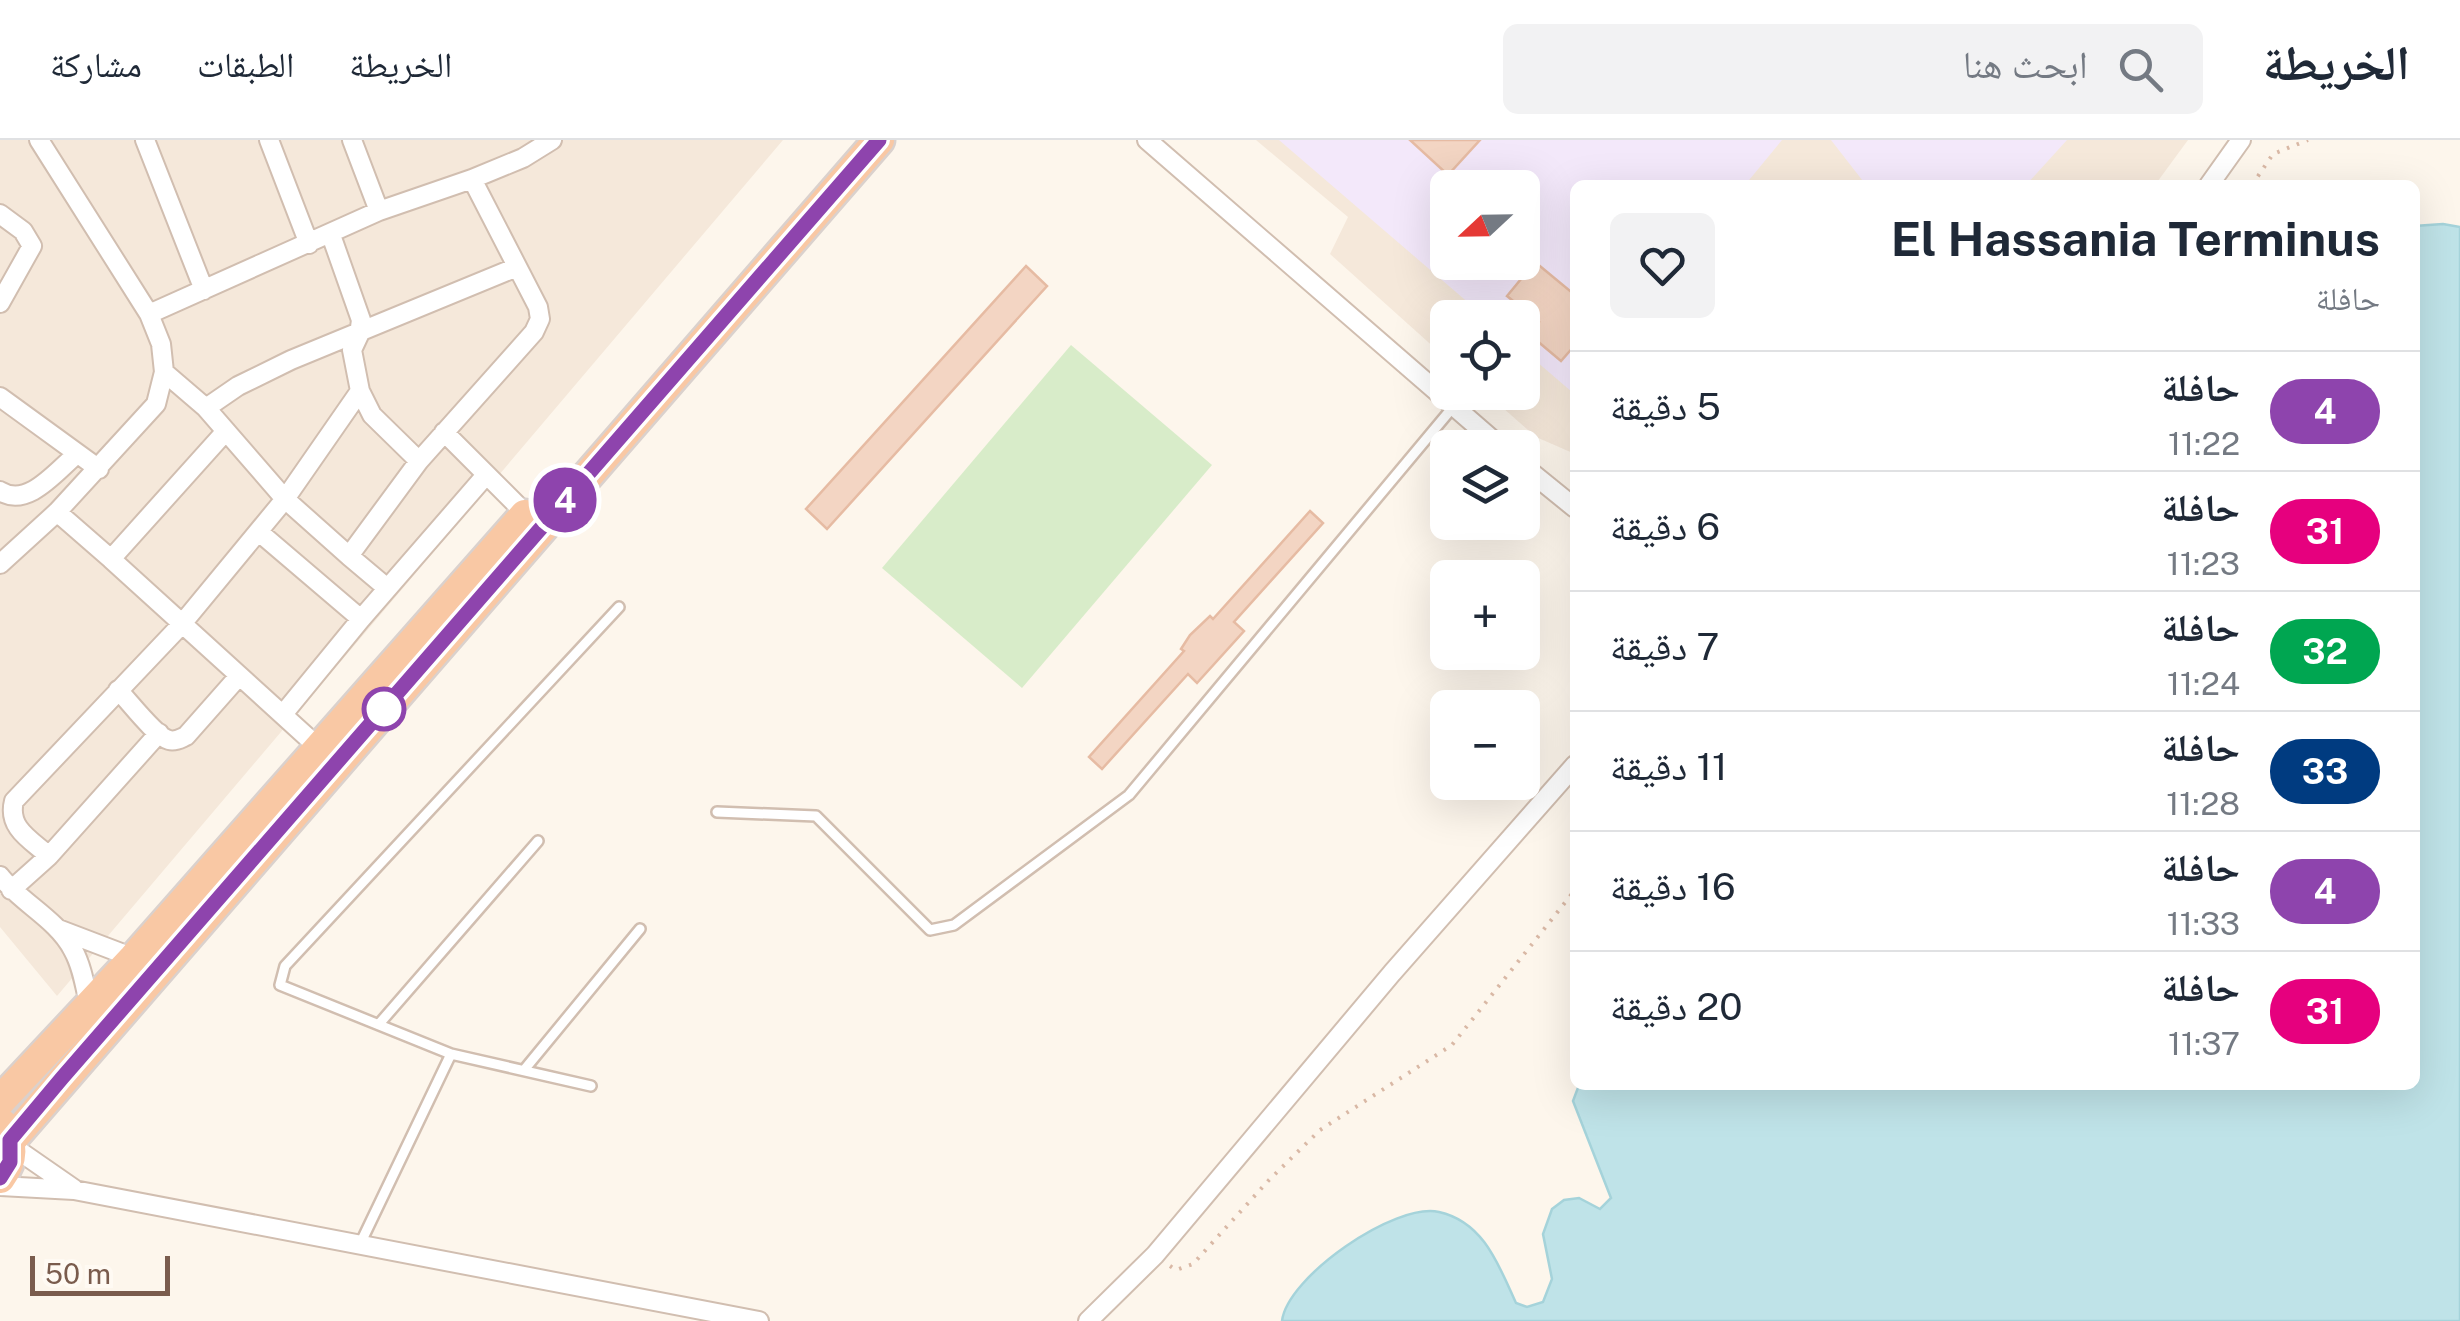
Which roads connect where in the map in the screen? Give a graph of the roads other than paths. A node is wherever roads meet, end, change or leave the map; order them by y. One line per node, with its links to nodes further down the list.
1 (39, 140): 19 (street)
2 (146, 140): 17 (street)
3 (269, 140): 15 (street)
4 (352, 140): 12 (street)
5 (552, 140): 10 (street)
6 (852, 140): 40 (highway)
7 (879, 140): 68 (highway)
8 (1148, 140): 22 (street)
9 (2240, 140): 11 (street)
10 (472, 180): 12 (street); 16 (street)
11 (2212, 180)
12 (380, 211): 14 (street)
13 (0, 214): 18 (street)
14 (331, 235): 15 (street); 20 (street)
15 (310, 244): 17 (street)
16 (517, 267): 20 (street); 30 (street)
17 (204, 290): 19 (street)
18 (0, 303)
19 (149, 314): 21 (street)
20 (359, 334): 23 (street); 25 (street)
21 (164, 372): 25 (street); 33 (street)
22 (1430, 387)
23 (360, 391): 32 (street); 37 (street)
24 (0, 398): 31 (street)
25 (206, 408): 29 (street)
26 (1451, 410): 55 (lane)
27 (1457, 410): 28 (street)
28 (1480, 430)
29 (226, 431): 37 (street); 43 (street)
30 (444, 432): 32 (street); 34 (street)
31 (77, 454): 33 (street); 36 (street)
32 (418, 461): 42 (street)
33 (99, 468): 39 (street)
34 (486, 475): 40 (street); 45 (street)
35 (1540, 480): 38 (street)
36 (0, 491)
37 (286, 498): 41 (street); 42 (street)
38 (1570, 504)
39 (57, 512): 43 (street); 44 (street)
40 (526, 514): 53 (highway)
41 (260, 532): 47 (street); 48 (street)
42 (350, 556): 45 (street)
43 (111, 559): 48 (street)
44 (0, 564)
45 (387, 588): 47 (street)
46 (619, 607): 63 (lane)
47 (361, 619): 51 (street)
48 (181, 624): 49 (street); 50 (street)
49 (239, 676): 51 (street); 52 (street)
50 (118, 690): 52 (street); 57 (street)
51 (284, 713): 53 (street)
52 (158, 733): 57 (street)
53 (318, 748): 61 (highway)
54 (1570, 771): 74 (street)
55 (718, 812)
56 (538, 841): 63 (lane)
57 (49, 856): 58 (street)
58 (5, 883): 59 (street)
59 (58, 928): 61 (street); 62 (street)
60 (640, 929): 65 (lane)
61 (134, 958): 62 (highway)
62 (89, 1004): 67 (highway)
63 (380, 1024): 64 (lane)
64 (452, 1054): 65 (lane); 72 (lane)
65 (524, 1070): 66 (lane)
66 (590, 1086)
67 (0, 1102)
68 (7, 1136): 69 (highway); 71 (street)
69 (0, 1178)
70 (0, 1186): 71 (street)
71 (74, 1190): 72 (street)
72 (361, 1242): 73 (street)
73 (759, 1321)
74 (1088, 1321)

